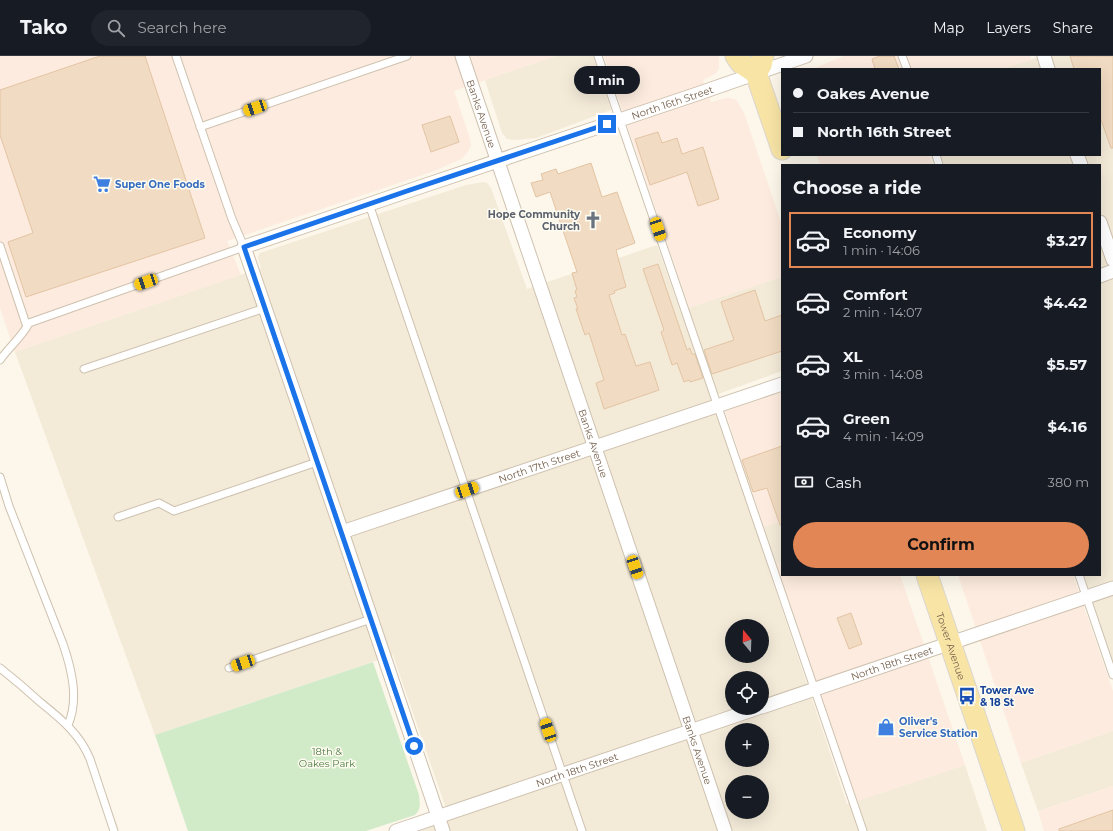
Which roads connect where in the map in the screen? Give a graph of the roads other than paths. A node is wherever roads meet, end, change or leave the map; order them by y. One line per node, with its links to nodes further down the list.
1 (176, 56): 14 (lane)
2 (407, 56): 9 (lane)
3 (462, 56): 16 (street, Banks Avenue)
4 (598, 56): 13 (lane)
5 (736, 56): 10 (main road)
6 (806, 56): 10 (street, North 16th Street)
7 (902, 56): 11 (lane)
8 (1044, 56): 12 (street)
9 (397, 58): 14 (lane)
10 (759, 65): 13 (street, North 16th Street); 15 (main road)
11 (907, 68)
12 (1048, 68)
13 (621, 120): 16 (street, North 16th Street); 29 (lane)
14 (200, 127): 20 (lane)
15 (781, 145)
16 (498, 160): 17 (street, North 16th Street); 30 (street, Banks Avenue)
17 (369, 204): 20 (street, North 16th Street); 33 (lane)
18 (1101, 225): 21 (street)
19 (0, 246): 25 (lane)
20 (244, 247): 24 (street); 25 (lane)
21 (1113, 260)
22 (1113, 271): 23 (street)
23 (1101, 276)
24 (265, 308): 27 (lane); 31 (street)
25 (29, 323): 26 (lane)
26 (0, 360)
27 (84, 369)
28 (781, 384): 29 (street, North 17th Street)
29 (718, 405): 30 (street, North 17th Street); 45 (lane)
30 (594, 446): 33 (street, North 17th Street); 49 (street, Banks Avenue)
31 (317, 462): 34 (lane); 35 (street)
32 (0, 477): 48 (lane)
33 (467, 490): 35 (street, North 17th Street); 50 (lane)
34 (118, 517)
35 (342, 532): 40 (street)
36 (927, 576): 41 (main road, Tower Avenue)
37 (1079, 576): 39 (lane)
38 (1113, 588): 39 (street, North 18th Street)
39 (1086, 597): 41 (street, North 18th Street); 44 (lane)
40 (371, 619): 43 (lane); 51 (street)
41 (950, 643): 45 (street, North 18th Street); 58 (main road, Tower Avenue)
42 (0, 668): 48 (lane)
43 (229, 668)
44 (1113, 675)
45 (814, 689): 46 (street, North 18th Street); 57 (lane)
46 (769, 705)
47 (738, 715): 49 (street, North 18th Street)
48 (68, 725): 52 (lane)
49 (691, 731): 50 (street, North 18th Street); 56 (street, Banks Avenue)
50 (563, 774): 51 (street, North 18th Street); 55 (lane)
51 (438, 817): 53 (street, North 18th Street); 54 (street)
52 (114, 831)
53 (396, 831)
54 (442, 831)
55 (582, 831)
56 (725, 831)
57 (863, 831)
58 (1014, 831)

